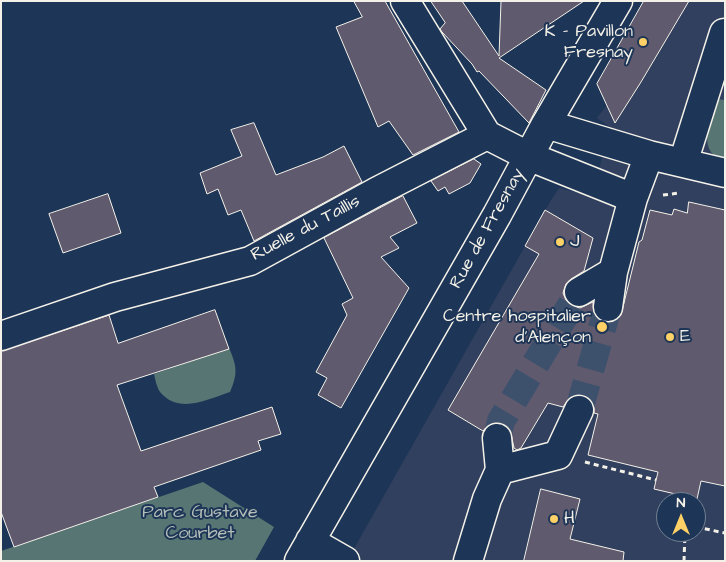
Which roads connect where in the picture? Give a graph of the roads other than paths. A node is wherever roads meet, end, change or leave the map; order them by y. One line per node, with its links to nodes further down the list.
1 (405, 1): 5 (street)
2 (618, 1): 4 (street, Rue de Fresnay)
3 (724, 33): 8 (street)
4 (546, 124): 6 (street); 7 (street, Rue de Fresnay)
5 (487, 135): 7 (street); 14 (street, Ruelle du Taillis)
6 (649, 155): 8 (street); 10 (street)
7 (528, 156): 10 (street); 18 (street, Rue de Fresnay)
8 (683, 164): 9 (street)
9 (725, 174)
10 (633, 198): 11 (street)
11 (613, 272): 12 (street); 13 (street)
12 (579, 292)
13 (608, 308)
14 (1, 336)
15 (579, 410): 17 (street)
16 (497, 438): 17 (street)
17 (500, 470): 20 (street)
18 (304, 551): 19 (street)
19 (345, 561)
20 (468, 561)

